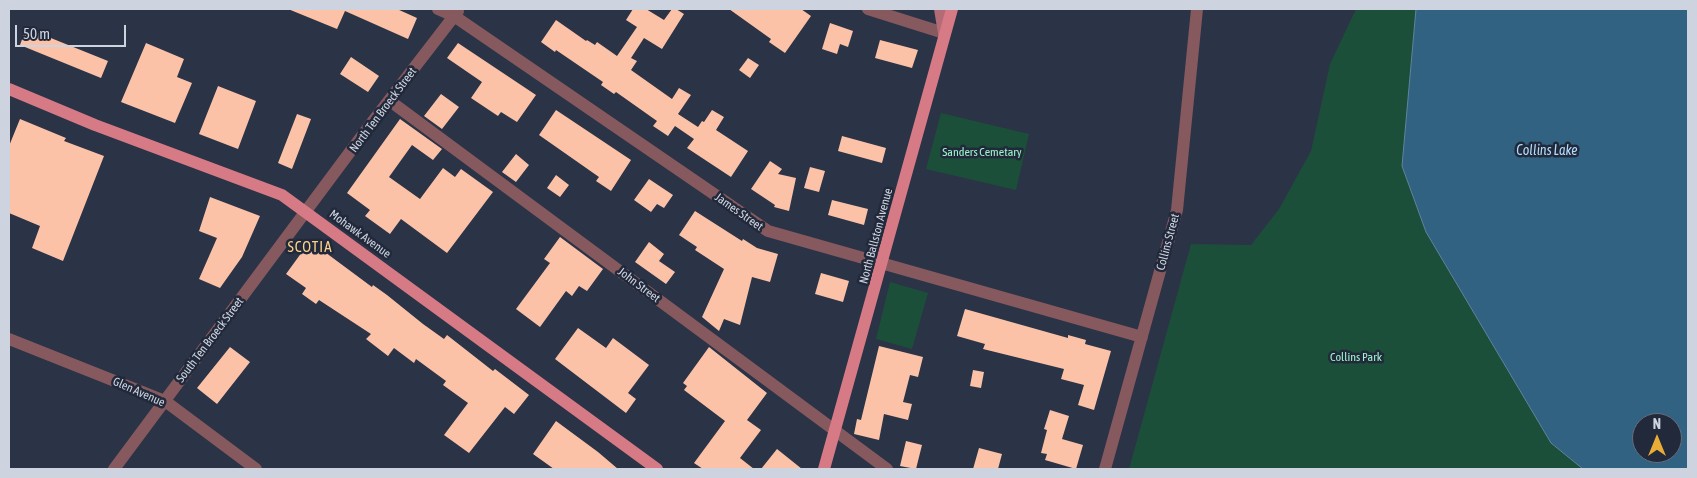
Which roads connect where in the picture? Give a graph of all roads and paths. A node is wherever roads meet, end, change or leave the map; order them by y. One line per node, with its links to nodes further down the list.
1 (438, 9): 6 (street, James Street)
2 (868, 9): 7 (street)
3 (940, 9): 7 (street)
4 (952, 9): 7 (main road, North Ballston Avenue)
5 (1197, 9): 12 (street, Collins Street)
6 (457, 12): 9 (street, North Ten Broeck Street); 11 (street, James Street)
7 (944, 33): 11 (main road, North Ballston Avenue)
8 (9, 89): 10 (main road, Mohawk Avenue)
9 (390, 101): 10 (street, North Ten Broeck Street); 15 (street, John Street)
10 (307, 212): 14 (street, South Ten Broeck Street); 18 (main road, Mohawk Avenue)
11 (882, 265): 12 (street, James Street); 15 (main road, North Ballston Avenue)
12 (1142, 337): 21 (street, Collins Street)
13 (9, 339): 14 (street, Glen Avenue)
14 (165, 401): 16 (street, South Ten Broeck Street); 17 (street, Glen Avenue)
15 (835, 431): 19 (main road, North Ballston Avenue); 20 (street, John Street)
16 (114, 469)
17 (256, 469)
18 (657, 469)
19 (824, 469)
20 (887, 469)
21 (1105, 469)

